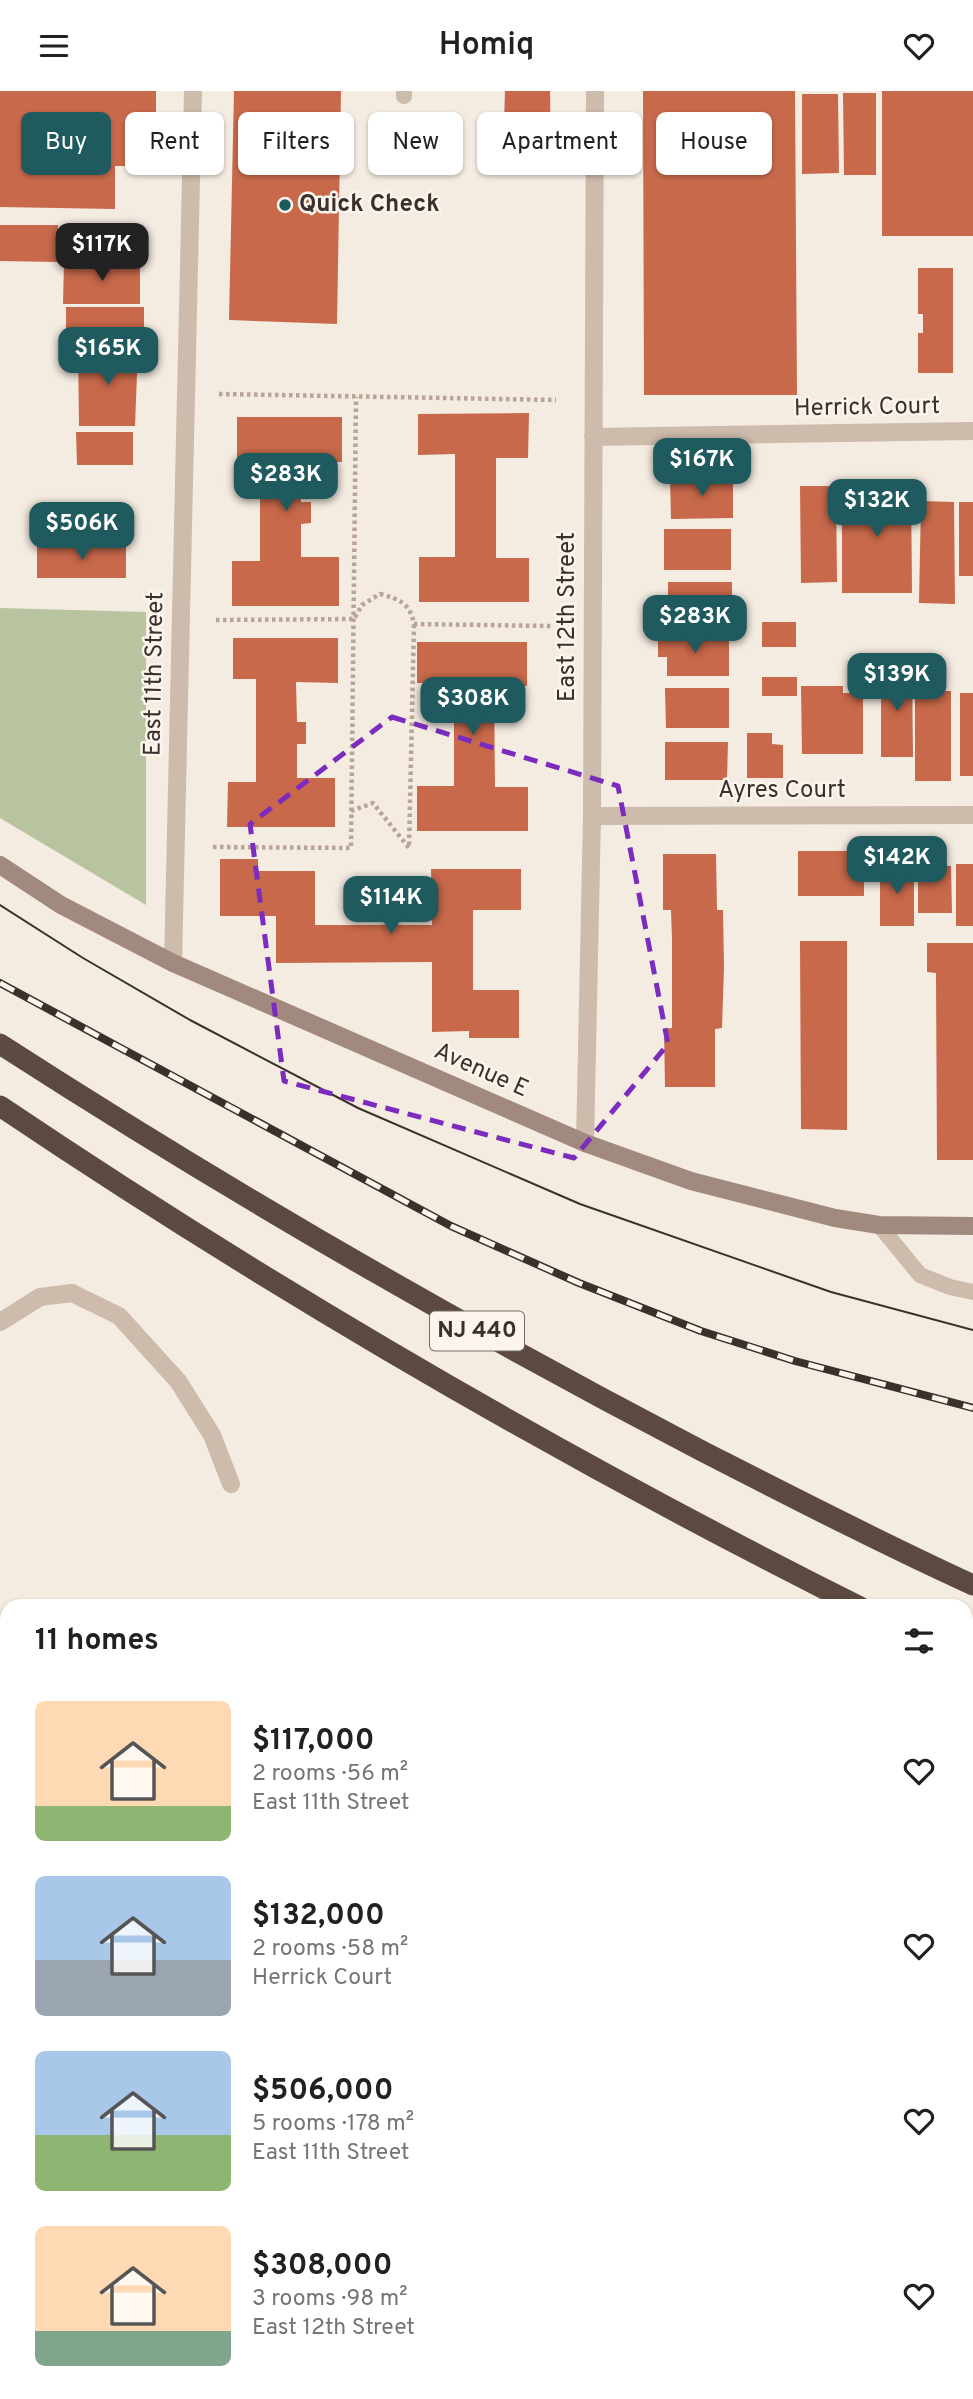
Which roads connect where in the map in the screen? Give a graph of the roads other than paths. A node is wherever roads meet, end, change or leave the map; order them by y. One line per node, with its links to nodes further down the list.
1 (192, 91): 8 (street, East 11th Street)
2 (595, 91): 4 (street, East 12th Street)
3 (973, 431): 4 (street, Herrick Court)
4 (593, 437): 5 (street, East 12th Street)
5 (592, 815): 6 (street, Ayres Court); 11 (street, East 12th Street)
6 (973, 815)
7 (0, 865): 8 (main road, Avenue E)
8 (173, 963): 11 (main road, Avenue E)
9 (0, 1044): 17 (highway, NJ 440)
10 (0, 1106): 18 (highway, NJ 440)
11 (585, 1143): 12 (main road, Avenue E)
12 (879, 1225): 13 (main road, Avenue E); 14 (lane)
13 (973, 1226)
14 (973, 1292)
15 (0, 1322): 16 (street)
16 (231, 1484)
17 (973, 1585)
18 (844, 1599)

